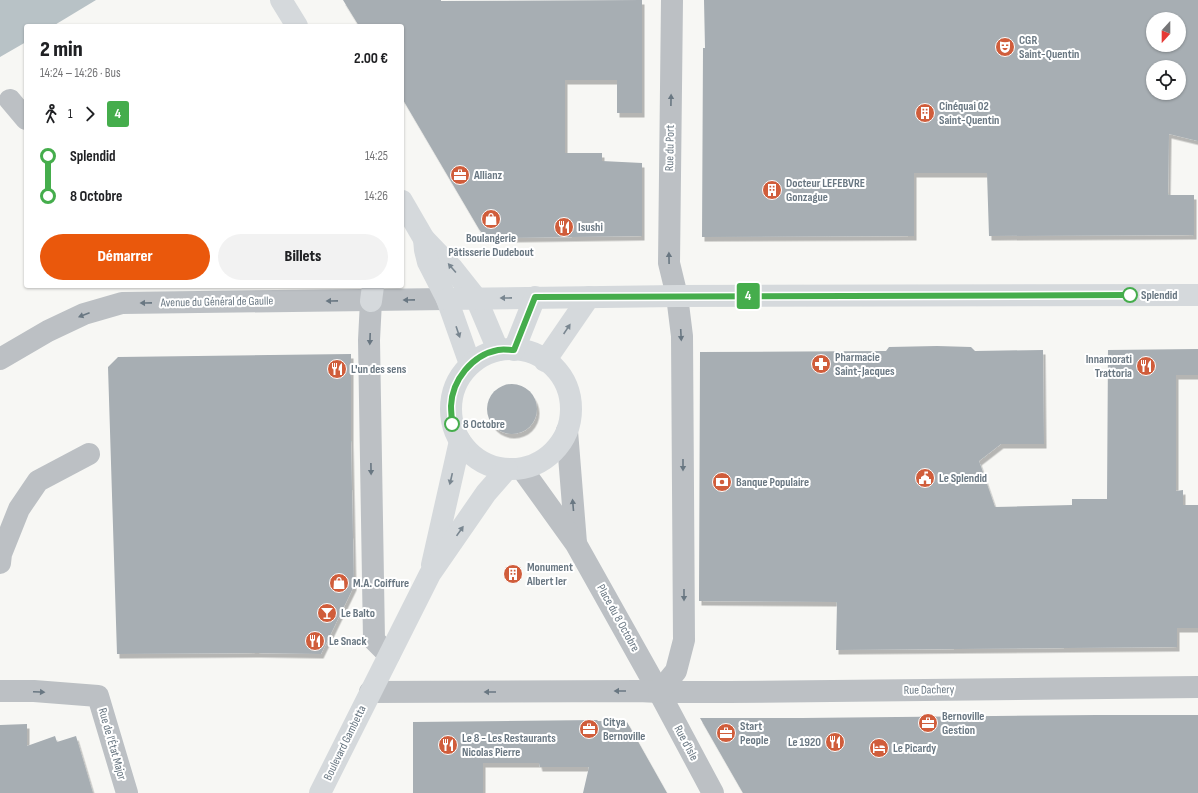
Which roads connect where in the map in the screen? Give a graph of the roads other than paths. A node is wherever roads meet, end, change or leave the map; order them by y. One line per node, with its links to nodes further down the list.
1 (281, 0): 3 (main road)
2 (672, 0): 11 (street, Rue du Port, one-way to 2)
3 (296, 24)
4 (10, 100): 5 (street)
5 (24, 117)
6 (404, 204): 7 (main road)
7 (424, 238): 14 (main road, one-way to 7); 15 (main road)
8 (372, 293): 9 (street, Avenue du Général de Gaulle, one-way to 9); 15 (street, Avenue du Général de Gaulle, one-way to 8); 27 (street, one-way to 27)
9 (120, 295): 17 (street, Avenue du Général de Gaulle, one-way to 17)
10 (1198, 295): 11 (main road)
11 (677, 296): 13 (main road); 31 (street, Rue du Port, one-way to 31)
12 (535, 297): 13 (main road); 14 (main road, one-way to 14); 16 (main road)
13 (589, 297): 18 (main road, one-way to 13)
14 (476, 298): 15 (main road); 16 (main road)
15 (446, 299): 19 (main road, one-way to 19)
16 (506, 350): 18 (main road, Place du 8 Octobre); 19 (main road)
17 (0, 359)
18 (545, 361): 20 (main road, Place du 8 Octobre)
19 (470, 364): 21 (main road)
20 (567, 431): 23 (main road, Place du 8 Octobre); 24 (street, Place du 8 Octobre, one-way to 20)
21 (460, 441): 23 (main road); 26 (main road, Place du 8 Octobre, one-way to 26)
22 (89, 454): 25 (street)
23 (514, 469): 24 (street, Place du 8 Octobre); 26 (main road, Place du 8 Octobre, one-way to 23)
24 (576, 544): 31 (street, Place du 8 Octobre)
25 (0, 563)
26 (430, 574): 27 (main road, Place du 8 Octobre)
27 (389, 655): 30 (main road, Place du 8 Octobre)
28 (1198, 687): 31 (street, Rue Dachery)
29 (0, 691): 32 (street, Rue de l'État Major, one-way to 32)
30 (370, 692): 31 (street, Rue Dachery, one-way to 30); 33 (main road, Boulevard Gambetta)
31 (659, 692): 34 (street, Rue d'Isle)
32 (127, 793)
33 (320, 793)
34 (713, 793)

